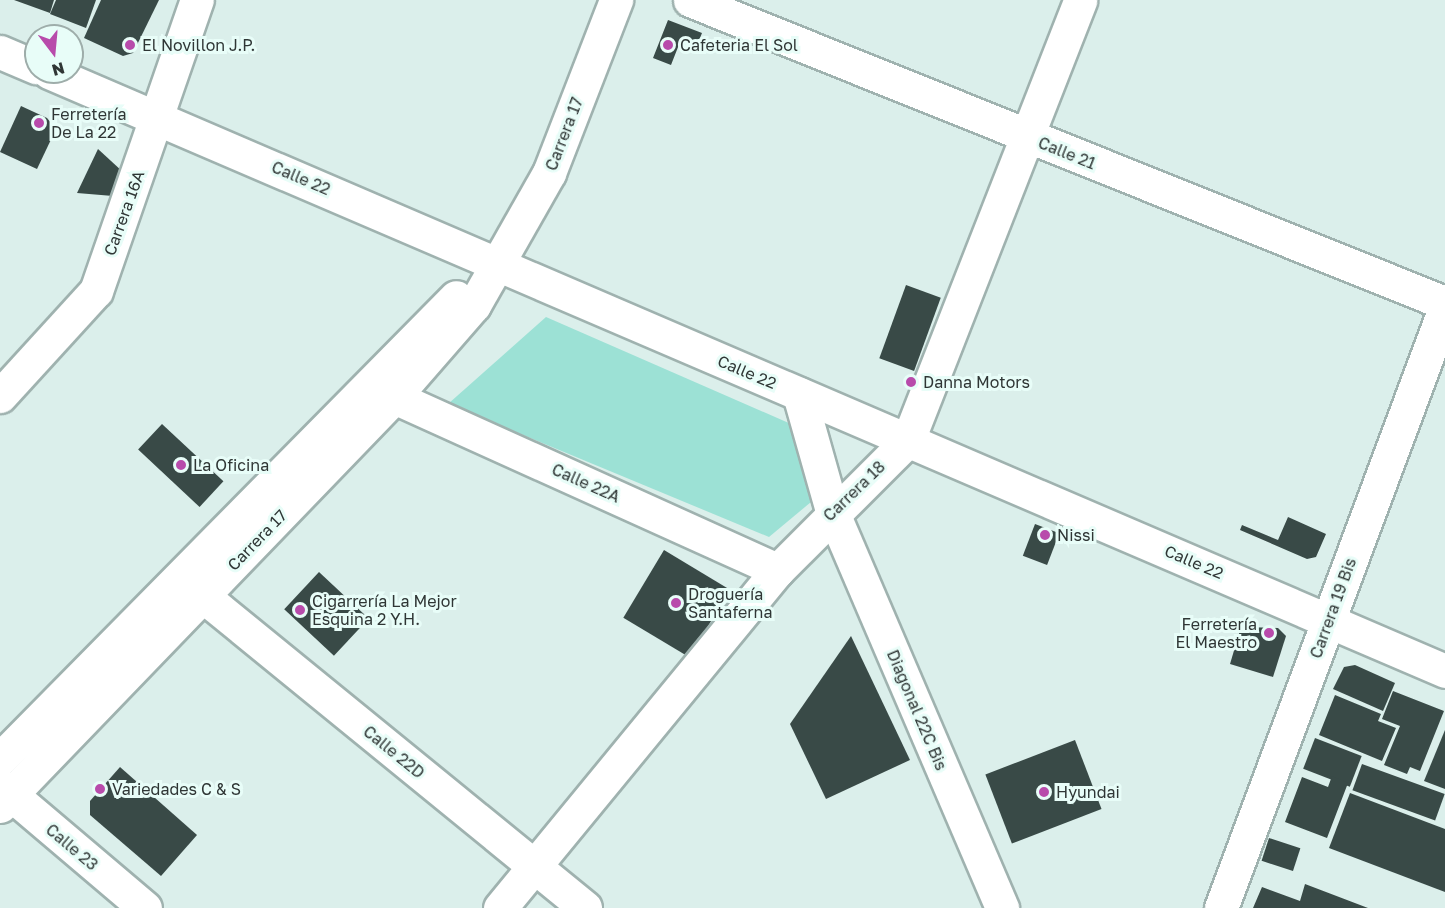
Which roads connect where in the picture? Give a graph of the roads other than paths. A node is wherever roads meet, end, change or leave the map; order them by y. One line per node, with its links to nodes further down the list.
1 (196, 0): 8 (street, Carrera 16A)
2 (616, 0): 10 (street, Carrera 17)
3 (690, 0): 9 (street, Calle 21)
4 (1080, 0): 9 (street, Carrera 18)
5 (0, 52): 6 (street)
6 (24, 62)
7 (78, 84): 8 (street, Calle 22)
8 (158, 117): 10 (street, Calle 22); 14 (street, Carrera 16A)
9 (1026, 137): 11 (street, Calle 21); 16 (street, Carrera 18)
10 (501, 263): 13 (street, Calle 22); 15 (street, Carrera 17); 22 (street, Carrera 17)
11 (1445, 303)
12 (1445, 308): 20 (street, Carrera 19 Bis)
13 (799, 394): 16 (street, Calle 22); 17 (street, Diagonal 22C Bis)
14 (0, 396)
15 (394, 397): 18 (street, Calle 22A); 19 (street, Carrera 17)
16 (908, 440): 17 (street, Carrera 18); 20 (street, Calle 22)
17 (832, 511): 18 (street, Carrera 18); 25 (street, Diagonal 22C Bis)
18 (778, 570): 24 (street, Carrera 18)
19 (203, 596): 23 (street, Carrera 17); 24 (street, Calle 22D)
20 (1329, 620): 21 (street, Calle 22); 29 (street, Carrera 19 Bis)
21 (1445, 671)
22 (0, 759)
23 (4, 795): 26 (street, Calle 23)
24 (536, 867): 27 (street, Carrera 18); 28 (street, Calle 22D)
25 (999, 906)
26 (145, 908)
27 (500, 908)
28 (585, 908)
29 (1221, 908)

